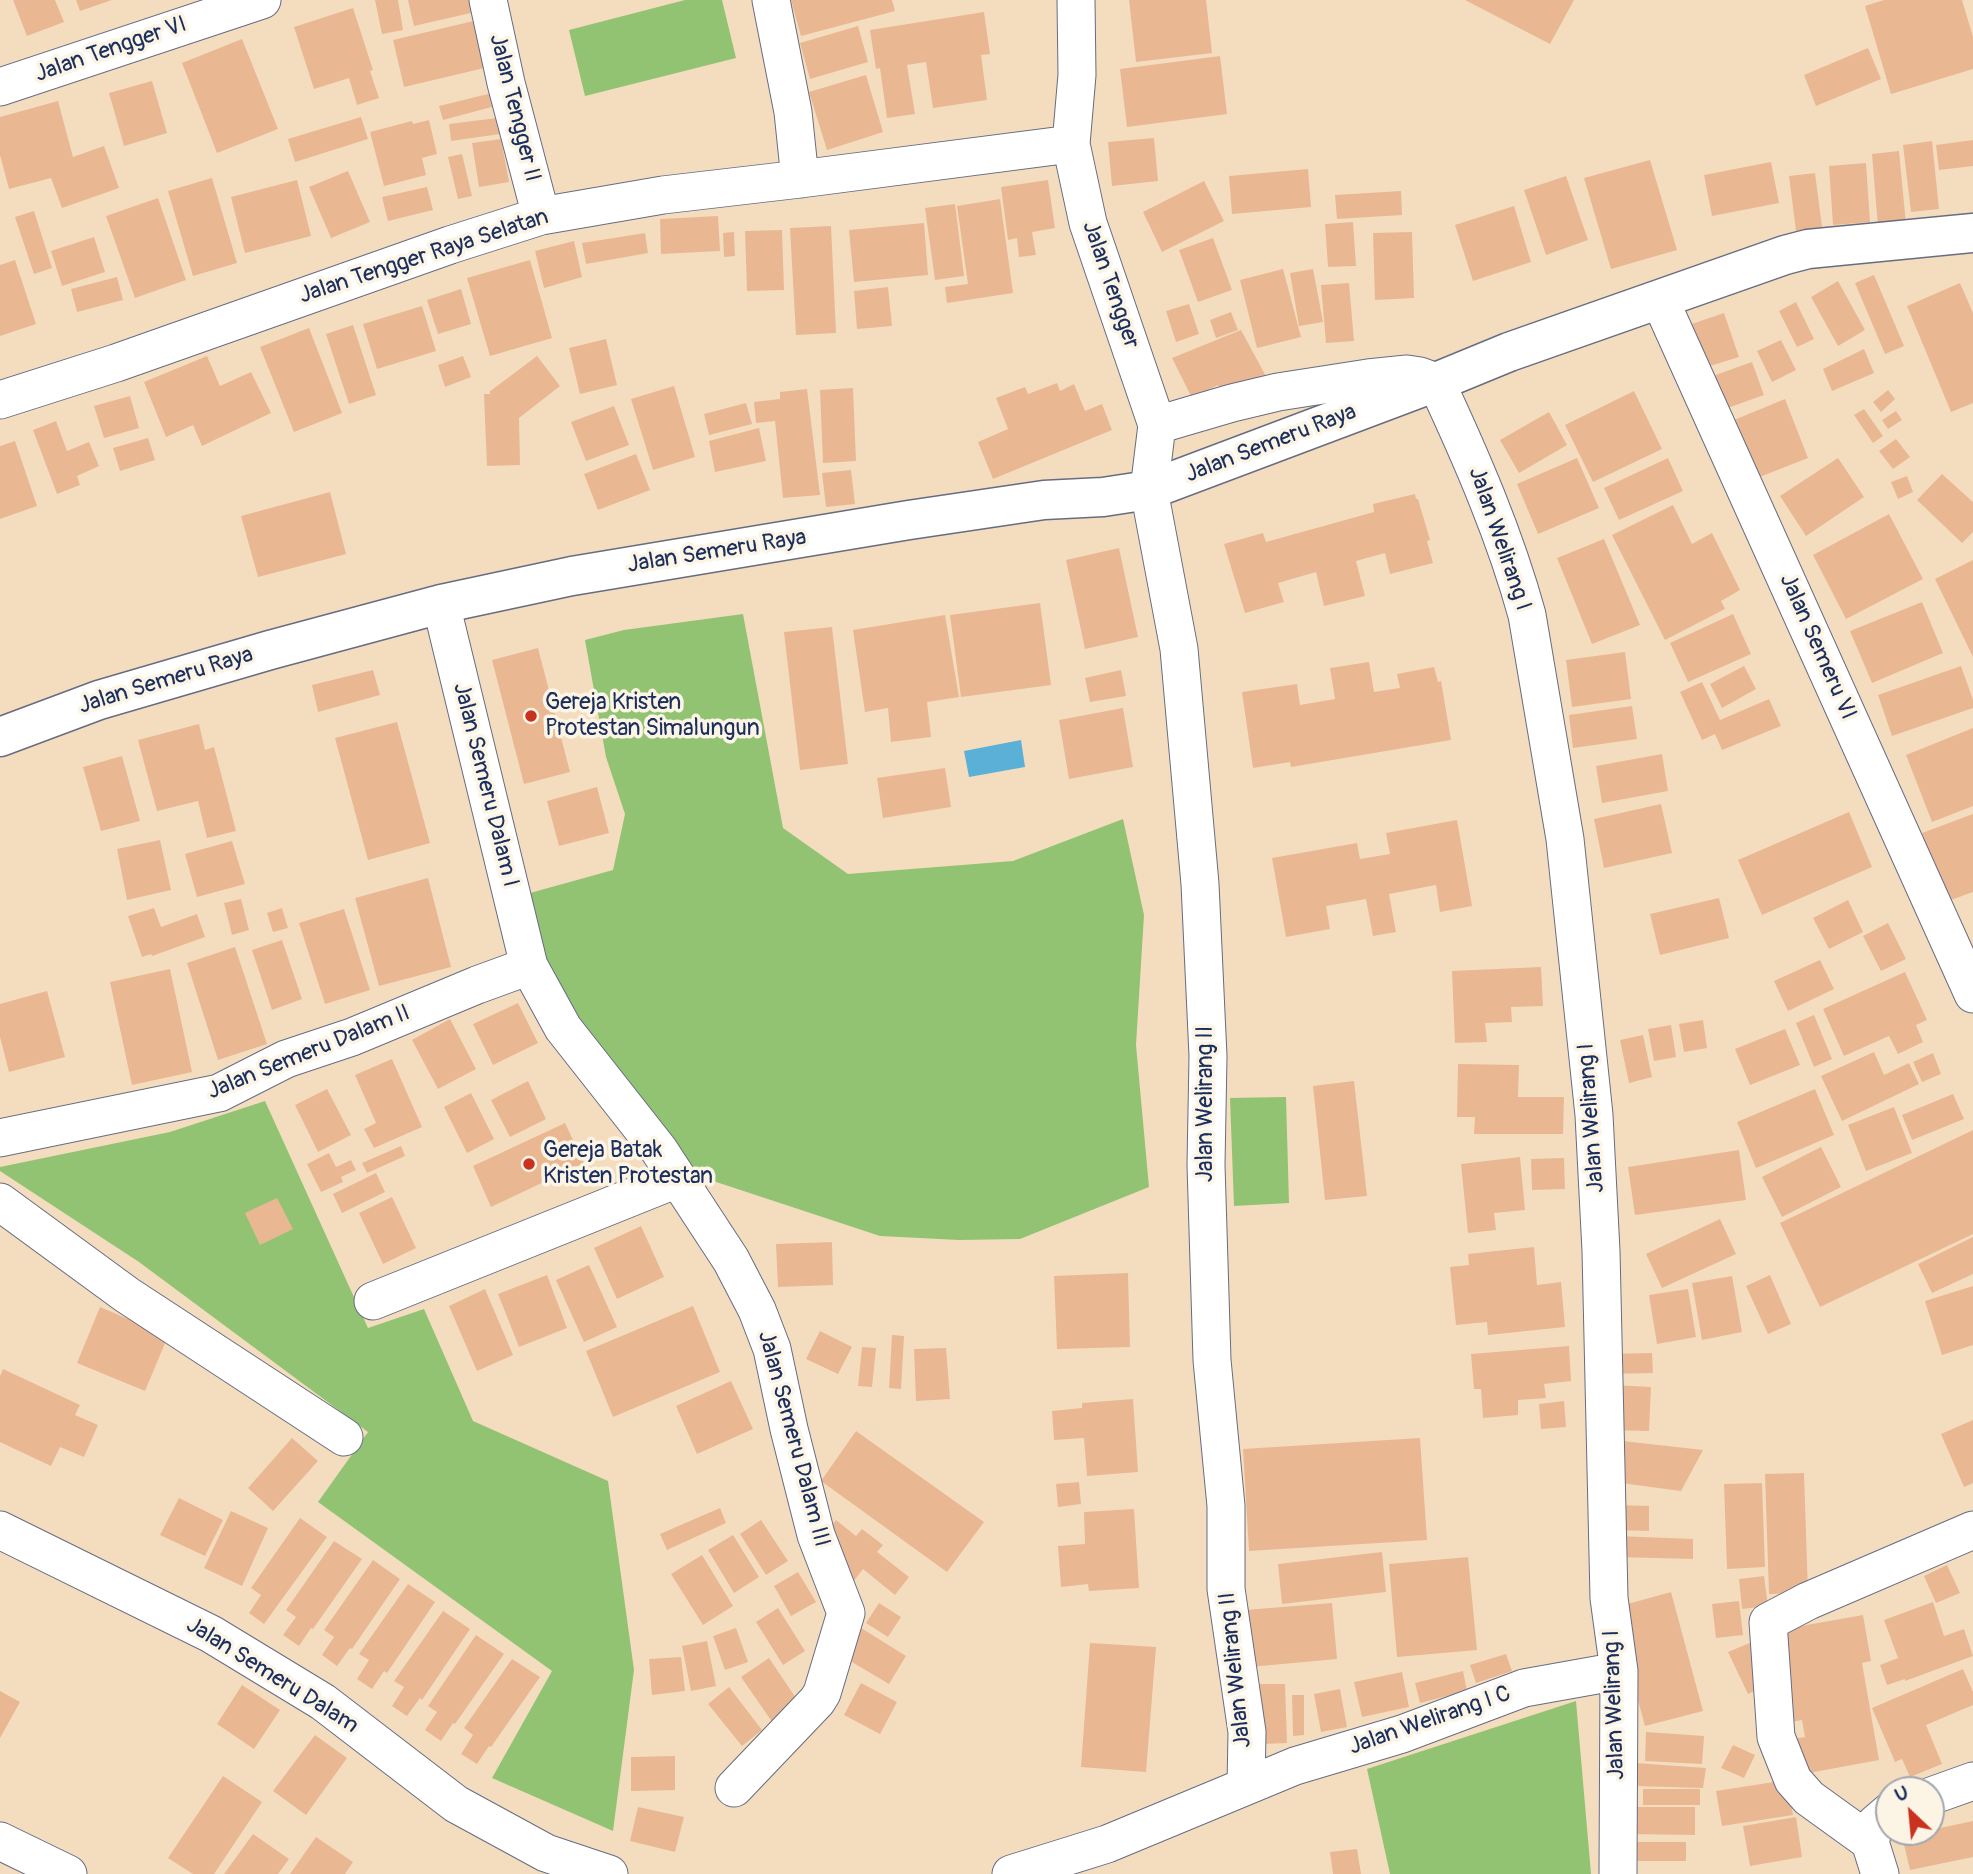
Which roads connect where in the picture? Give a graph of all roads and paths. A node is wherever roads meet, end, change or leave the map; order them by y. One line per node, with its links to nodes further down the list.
1 (262, 0): 5 (street, Jalan Tengger VI)
2 (488, 0): 8 (street, Jalan Tengger II)
3 (771, 0): 7 (street)
4 (1076, 0): 6 (street, Jalan Tengger)
5 (0, 88)
6 (1071, 144): 7 (street, Jalan Tengger Raya Selatan); 13 (street, Jalan Tengger)
7 (800, 179): 8 (street, Jalan Tengger Raya Selatan)
8 (541, 216): 12 (street, Jalan Tengger Raya Selatan)
9 (1973, 233): 10 (street, Jalan Semeru Raya)
10 (1660, 300): 11 (street, Jalan Semeru Raya); 18 (street, Jalan Semeru VI)
11 (1436, 382): 13 (street, Jalan Semeru Raya); 14 (street, Jalan Semeru Raya); 26 (street, Jalan Welirang I)
12 (0, 400)
13 (1157, 425): 14 (street, Jalan Welirang II)
14 (1149, 490): 15 (street, Jalan Semeru Raya); 28 (street, Jalan Welirang II)
15 (441, 604): 16 (street, Jalan Semeru Raya); 17 (street, Jalan Semeru Dalam I)
16 (0, 737)
17 (529, 966): 19 (street, Jalan Semeru Dalam II); 20 (street, Jalan Semeru Dalam III)
18 (1973, 994)
19 (0, 1138)
20 (677, 1179): 22 (street); 29 (street, Jalan Semeru Dalam III)
21 (0, 1202): 23 (street)
22 (373, 1301)
23 (344, 1437)
24 (0, 1530): 34 (street, Jalan Semeru Dalam)
25 (1973, 1530): 31 (street)
26 (1619, 1671): 28 (street, Jalan Welirang I C); 36 (street, Jalan Welirang I)
27 (1973, 1781): 30 (street)
28 (1246, 1786): 35 (street)
29 (734, 1788)
30 (1945, 1791)
31 (1875, 1840)
32 (0, 1841): 33 (street)
33 (68, 1874)
34 (609, 1874)
35 (1011, 1874)
36 (1618, 1874)

